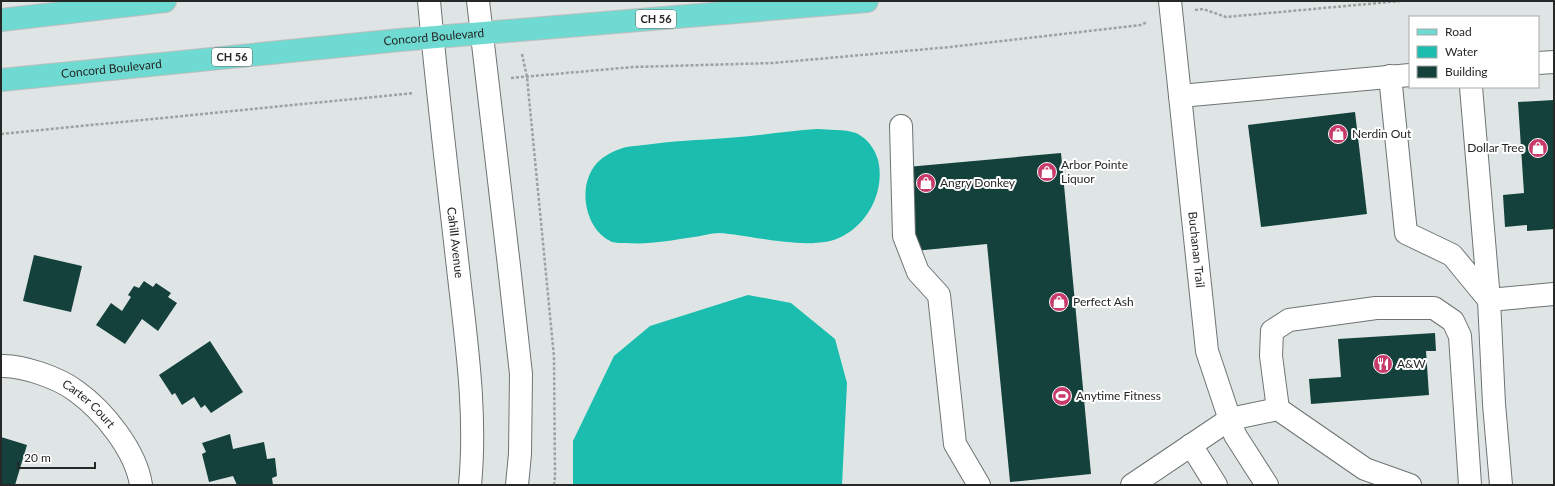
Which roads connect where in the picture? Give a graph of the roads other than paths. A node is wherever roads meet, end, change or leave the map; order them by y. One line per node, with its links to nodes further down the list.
1 (165, 1): 6 (main road)
2 (429, 1): 8 (street, Cahill Avenue)
3 (478, 1): 7 (street)
4 (867, 1): 7 (main road, Concord Boulevard / CH 56)
5 (1171, 7): 14 (street, Buchanan Trail)
6 (1, 20)
7 (481, 34): 8 (main road, Concord Boulevard / CH 56); 24 (street)
8 (432, 38): 12 (main road, Concord Boulevard / CH 56); 23 (street, Cahill Avenue)
9 (1554, 62): 10 (street)
10 (1539, 63)
11 (1400, 76): 14 (street); 17 (street)
12 (1, 80)
13 (1471, 88): 17 (street)
14 (1180, 96): 20 (street, Buchanan Trail)
15 (901, 126): 25 (street)
16 (1554, 294): 17 (street)
17 (1489, 300): 31 (street)
18 (1, 366): 22 (street, Carter Court)
19 (1278, 409): 20 (street); 29 (street); 30 (street)
20 (1230, 419): 21 (street); 28 (street, Buchanan Trail)
21 (1191, 445): 26 (street); 27 (street)
22 (141, 485)
23 (470, 485)
24 (517, 485)
25 (979, 485)
26 (1132, 485)
27 (1216, 485)
28 (1267, 485)
29 (1410, 485)
30 (1470, 485)
31 (1501, 485)

